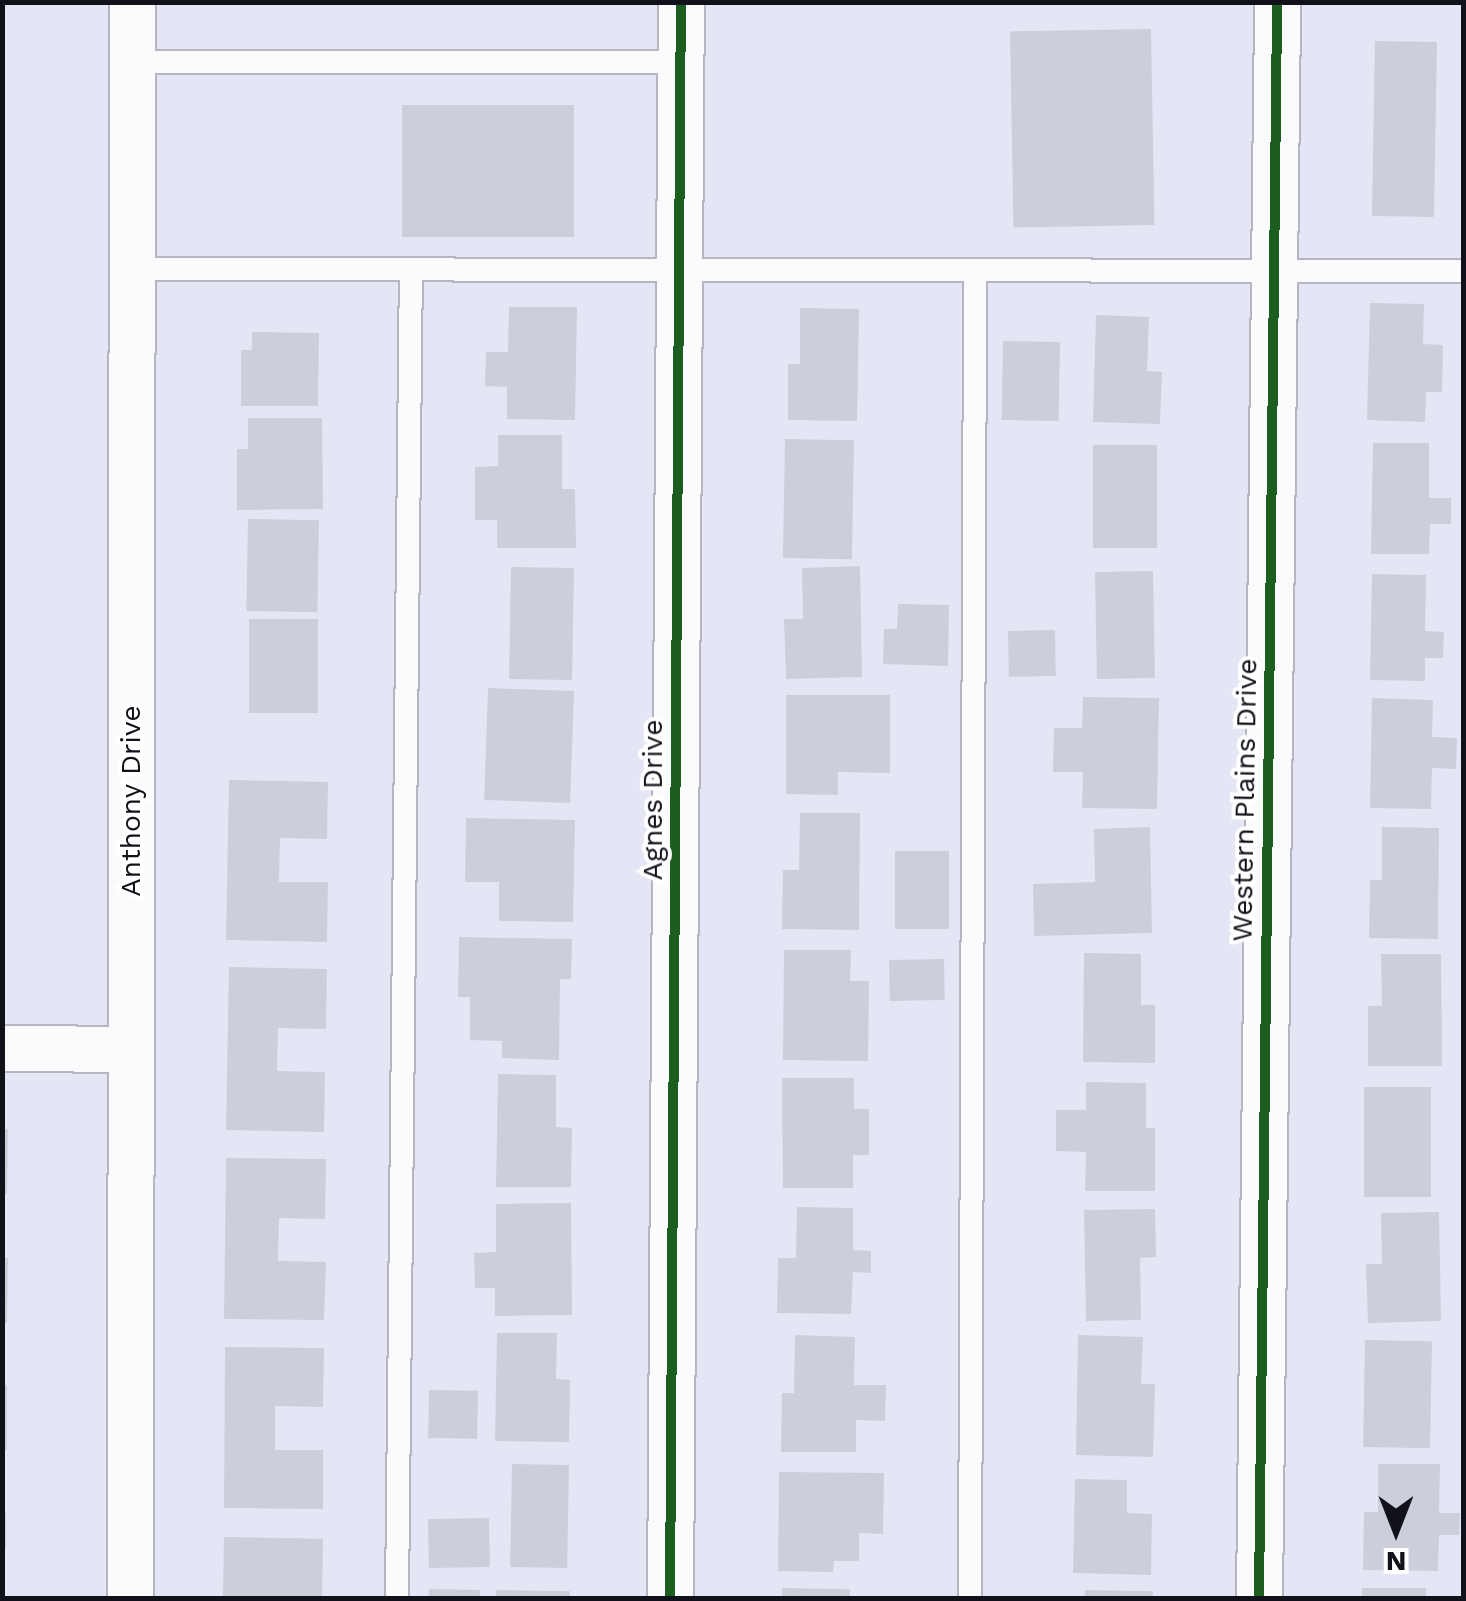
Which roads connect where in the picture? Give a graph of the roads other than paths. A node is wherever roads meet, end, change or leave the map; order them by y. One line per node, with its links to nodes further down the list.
1 (132, 2): 4 (street, Anthony Drive)
2 (681, 2): 5 (street, Agnes Drive)
3 (1277, 2): 10 (street, Western Plains Drive)
4 (131, 62): 5 (lane); 6 (street, Anthony Drive)
5 (681, 62): 8 (street, Agnes Drive)
6 (131, 269): 7 (lane); 13 (street, Anthony Drive)
7 (411, 270): 8 (lane); 15 (lane)
8 (679, 270): 9 (lane); 16 (street, Agnes Drive)
9 (974, 270): 10 (lane); 17 (lane)
10 (1274, 270): 11 (lane); 18 (street, Western Plains Drive)
11 (1464, 270)
12 (2, 1048): 13 (street)
13 (130, 1048): 14 (street, Anthony Drive)
14 (130, 1598)
15 (397, 1598)
16 (670, 1598)
17 (970, 1598)
18 (1259, 1598)

